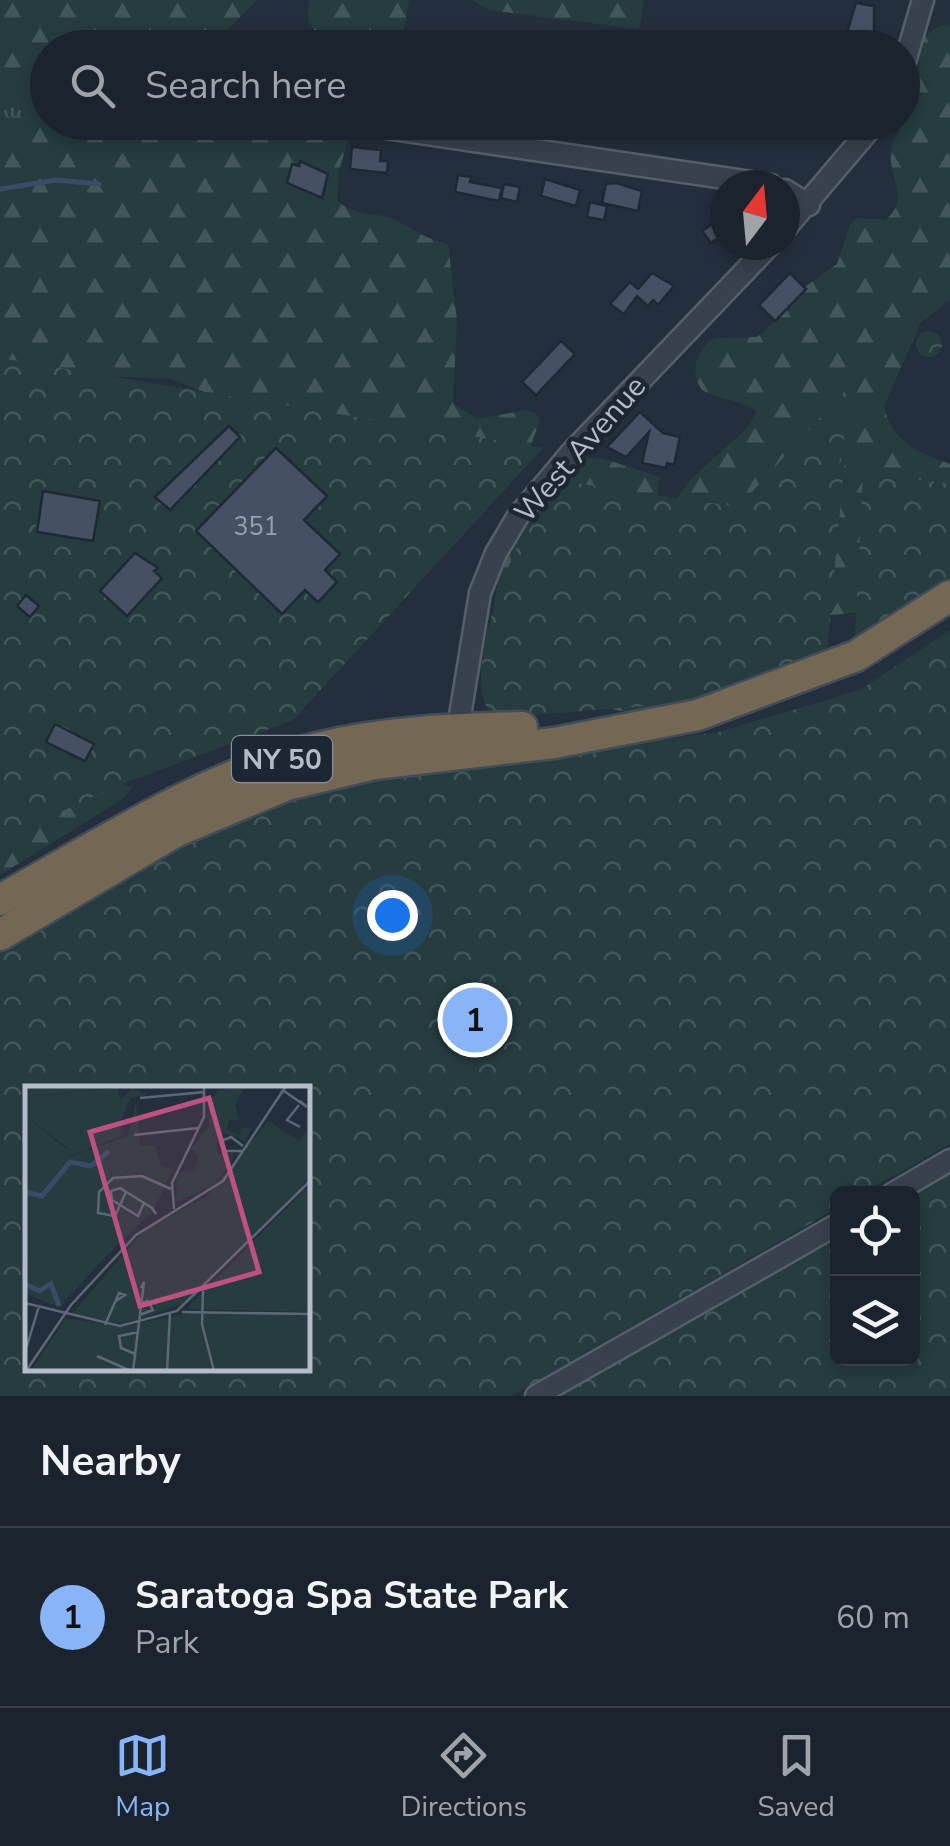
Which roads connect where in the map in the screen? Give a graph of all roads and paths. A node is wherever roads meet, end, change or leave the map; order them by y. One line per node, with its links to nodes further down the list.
1 (923, 0): 2 (street)
2 (914, 30)
3 (467, 140): 5 (street)
4 (861, 140): 7 (street)
5 (710, 176)
6 (800, 199): 7 (street)
7 (809, 204): 8 (street)
8 (800, 214)
9 (756, 260): 11 (street, West Avenue)
10 (950, 596): 11 (highway, NY 50)
11 (456, 740): 12 (highway, NY 50); 13 (highway, NY 50)
12 (0, 900)
13 (0, 936)
14 (950, 1160): 15 (street)
15 (906, 1186)
16 (830, 1229): 17 (street)
17 (536, 1396)

